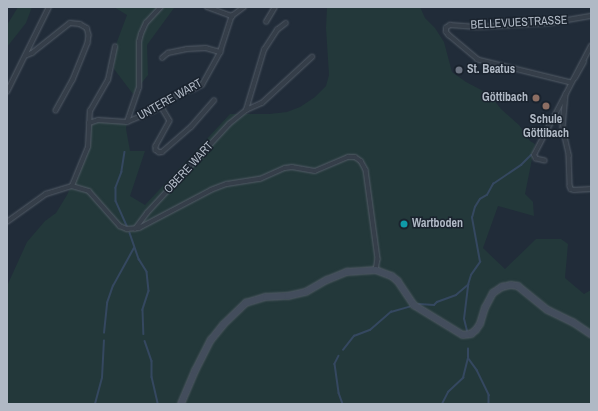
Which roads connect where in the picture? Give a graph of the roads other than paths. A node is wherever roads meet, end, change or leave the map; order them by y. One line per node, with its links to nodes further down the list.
1 (49, 7): 14 (street)
2 (161, 7): 25 (street, UNTERE WART)
3 (208, 7): 6 (street)
4 (244, 7): 6 (street)
5 (275, 7): 8 (street)
6 (232, 16): 13 (street, UNTERE WART)
7 (591, 16): 17 (street, BELLEVUESTRASSE)
8 (266, 22)
9 (286, 23): 22 (street)
10 (591, 46): 17 (street)
11 (115, 47): 27 (street)
12 (591, 50): 17 (street)
13 (220, 52): 16 (street); 21 (street, UNTERE WART)
14 (25, 56): 18 (street); 23 (street)
15 (312, 57): 22 (street, OBERE WART)
16 (162, 58)
17 (571, 84): 19 (street)
18 (7, 92)
19 (566, 94): 24 (street); 26 (street)
20 (214, 101): 21 (street)
21 (161, 106): 25 (street, UNTERE WART)
22 (246, 110): 32 (street, OBERE WART)
23 (56, 111)
24 (552, 118): 26 (street); 28 (street)
25 (127, 122): 27 (street, UNTERE WART)
26 (563, 122): 30 (street)
27 (89, 123): 29 (street)
28 (545, 161)
29 (72, 186): 31 (street); 32 (street)
30 (591, 189)
31 (7, 222)
32 (134, 229): 33 (street)
33 (376, 270): 34 (street); 35 (street)
34 (591, 334)
35 (181, 404)

